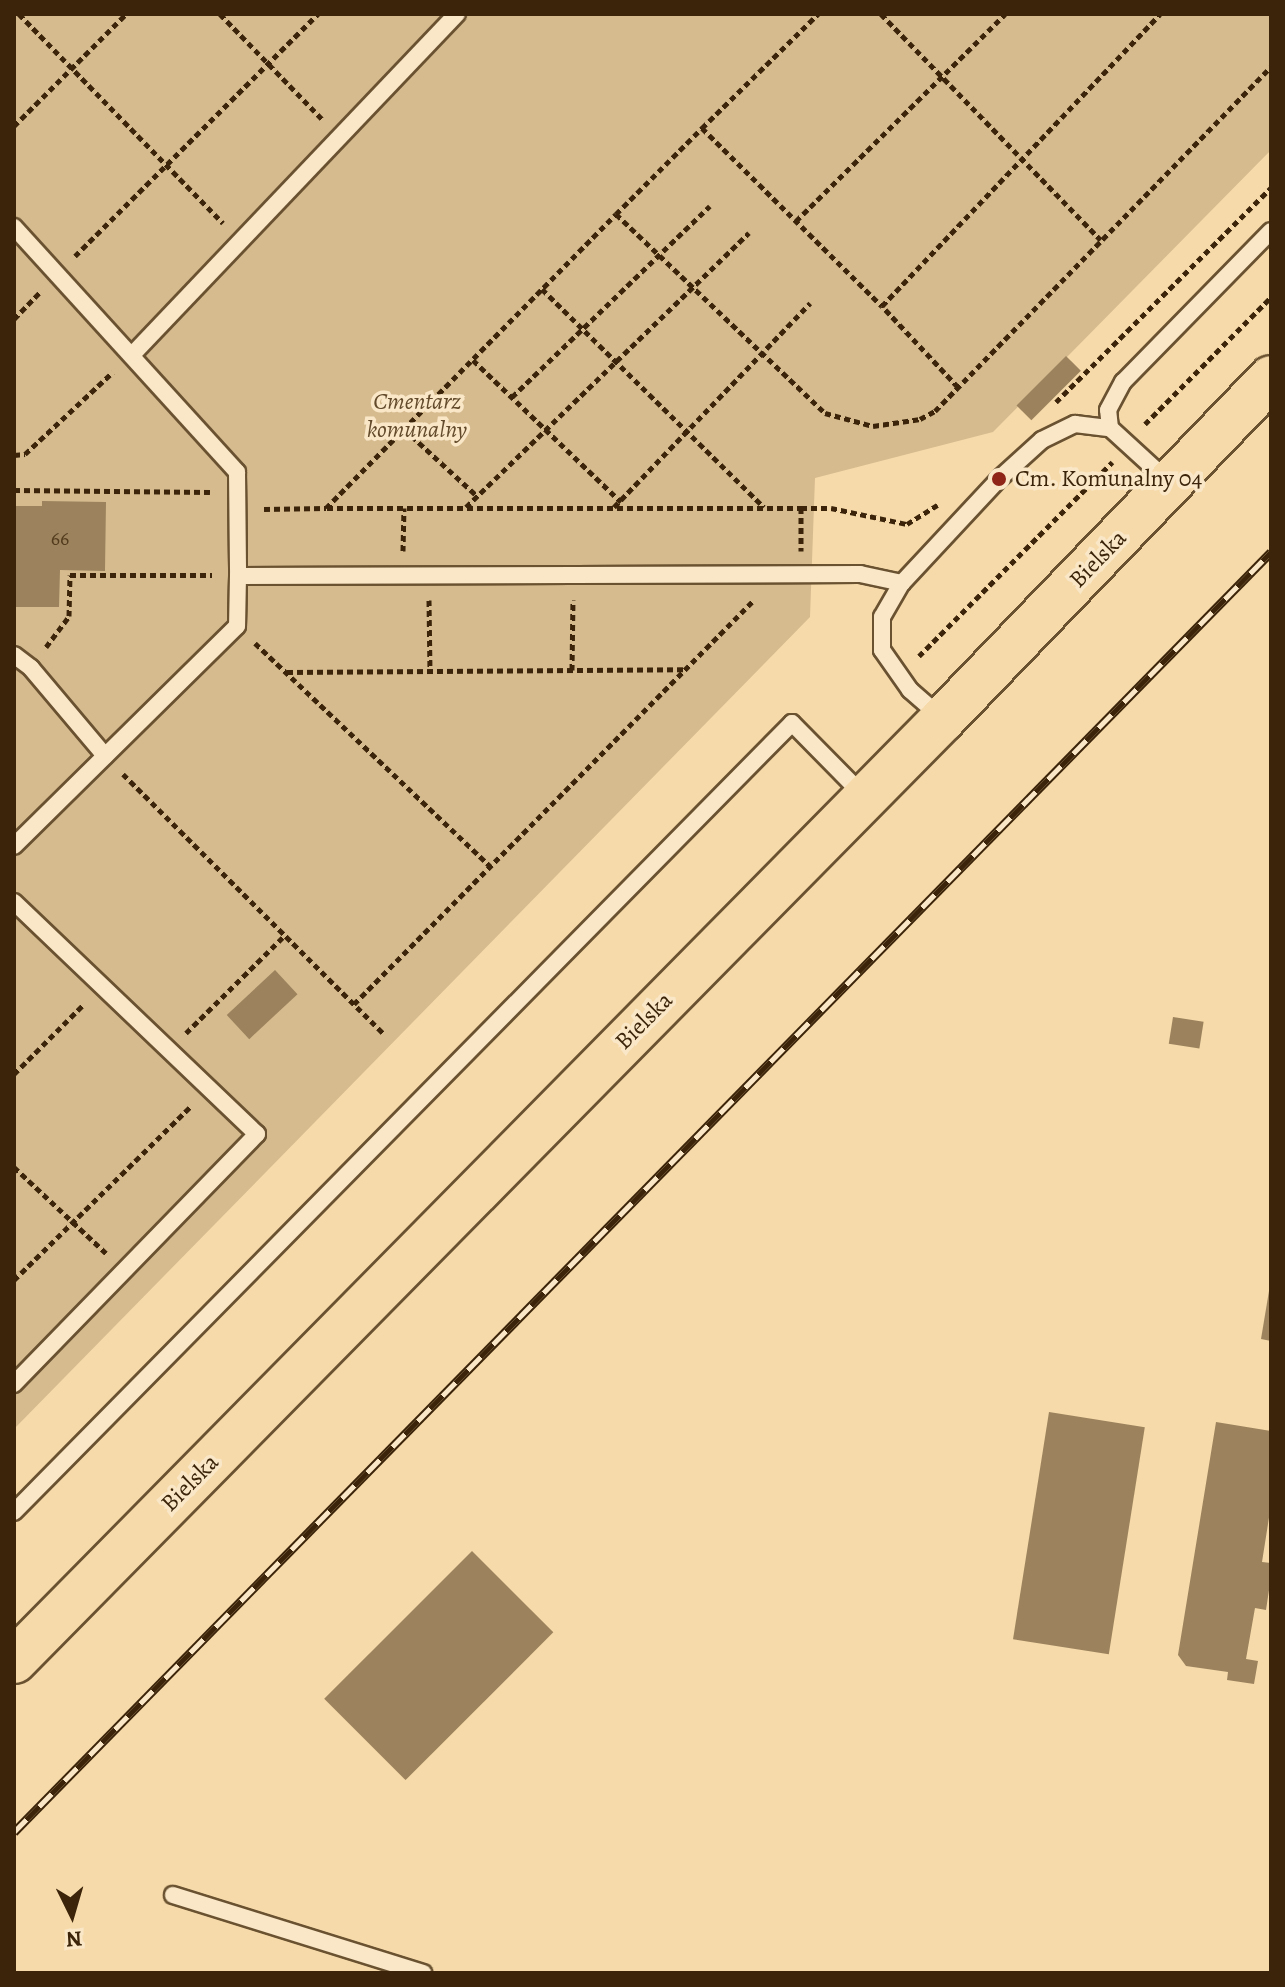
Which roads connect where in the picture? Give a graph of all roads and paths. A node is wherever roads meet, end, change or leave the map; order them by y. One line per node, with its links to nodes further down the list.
1 (19, 14): 12 (path)
2 (126, 14): 12 (path)
3 (220, 14): 10 (path)
4 (318, 14): 10 (path)
5 (457, 14): 16 (lane)
6 (818, 14): 15 (path)
7 (881, 14): 13 (path)
8 (1005, 14): 13 (path)
9 (1160, 14): 17 (path)
10 (268, 64): 16 (path); 18 (path)
11 (1271, 67): 27 (path)
12 (70, 69): 14 (path); 18 (path)
13 (942, 78): 17 (path); 22 (path)
14 (14, 126)
15 (702, 128): 21 (path); 22 (path)
16 (340, 137): 26 (lane)
17 (1022, 162): 27 (path); 34 (path)
18 (166, 166): 26 (path); 29 (path)
19 (1271, 188): 44 (path)
20 (710, 206): 28 (path)
21 (616, 214): 28 (path); 31 (path)
22 (796, 221): 34 (path)
23 (14, 227): 29 (lane)
24 (1271, 231): 45 (lane)
25 (749, 233): 30 (path)
26 (241, 240): 38 (lane)
27 (1101, 240): 42 (path)
28 (658, 254): 30 (path); 36 (path)
29 (58, 274): 35 (path); 38 (lane)
30 (692, 286): 37 (path); 40 (path)
31 (542, 289): 36 (path); 39 (path)
32 (1271, 297): 49 (path)
33 (810, 303): 37 (path)
34 (882, 306): 42 (path)
35 (14, 319)
36 (582, 329): 40 (path); 43 (path)
37 (762, 354): 42 (path); 48 (path)
38 (132, 355): 50 (path); 63 (lane)
39 (473, 360): 43 (path); 46 (path)
40 (615, 362): 47 (path); 48 (path)
41 (1271, 378): 51 (main road, Bielska)
42 (958, 387)
43 (512, 397): 47 (path)
44 (1043, 413)
45 (1110, 428): 49 (lane); 70 (lane)
46 (404, 429): 53 (path); 57 (path)
47 (546, 430): 53 (path); 55 (path)
48 (687, 432): 55 (path); 56 (path)
49 (1129, 444): 51 (lane); 78 (path)
50 (14, 455)
51 (1170, 484): 79 (main road, Bielska)
52 (14, 490): 63 (path)
53 (477, 496): 59 (path)
54 (945, 500): 62 (path)
55 (620, 501): 60 (path); 61 (path)
56 (765, 507): 61 (path); 62 (path)
57 (326, 508): 58 (path); 63 (path)
58 (404, 508): 59 (path); 64 (path)
59 (465, 508): 60 (path)
60 (613, 508): 61 (path)
61 (627, 508)
62 (801, 508): 68 (path)
63 (238, 509): 69 (lane)
64 (403, 575): 65 (lane); 69 (lane)
65 (429, 575): 66 (lane); 76 (path)
66 (573, 575): 67 (lane); 75 (path)
67 (763, 575): 68 (lane); 74 (path)
68 (800, 575): 70 (lane)
69 (238, 576): 71 (lane); 73 (path)
70 (902, 583): 78 (lane)
71 (237, 626): 77 (path); 80 (lane)
72 (14, 655): 73 (lane)
73 (31, 668): 80 (lane)
74 (687, 669): 75 (path); 83 (path)
75 (572, 670): 76 (path)
76 (430, 671): 77 (path)
77 (287, 672): 83 (path)
78 (899, 676): 79 (lane)
79 (943, 719): 81 (main road, Bielska)
80 (105, 756): 82 (lane); 85 (path)
81 (864, 796): 97 (lane); 98 (main road, Bielska)
82 (14, 846)
83 (490, 866): 87 (path)
84 (14, 902): 86 (lane)
85 (285, 935): 87 (path); 89 (path)
86 (103, 985): 89 (lane); 90 (path)
87 (354, 1004): 88 (path)
88 (383, 1033)
89 (170, 1049): 91 (lane)
90 (14, 1074)
91 (210, 1087): 93 (path); 94 (lane)
92 (14, 1167): 93 (path)
93 (73, 1222): 94 (path); 95 (path)
94 (125, 1270): 96 (lane)
95 (14, 1280)
96 (14, 1384)
97 (14, 1512)
98 (14, 1661)
99 (173, 1895): 100 (lane)
100 (423, 1973)

